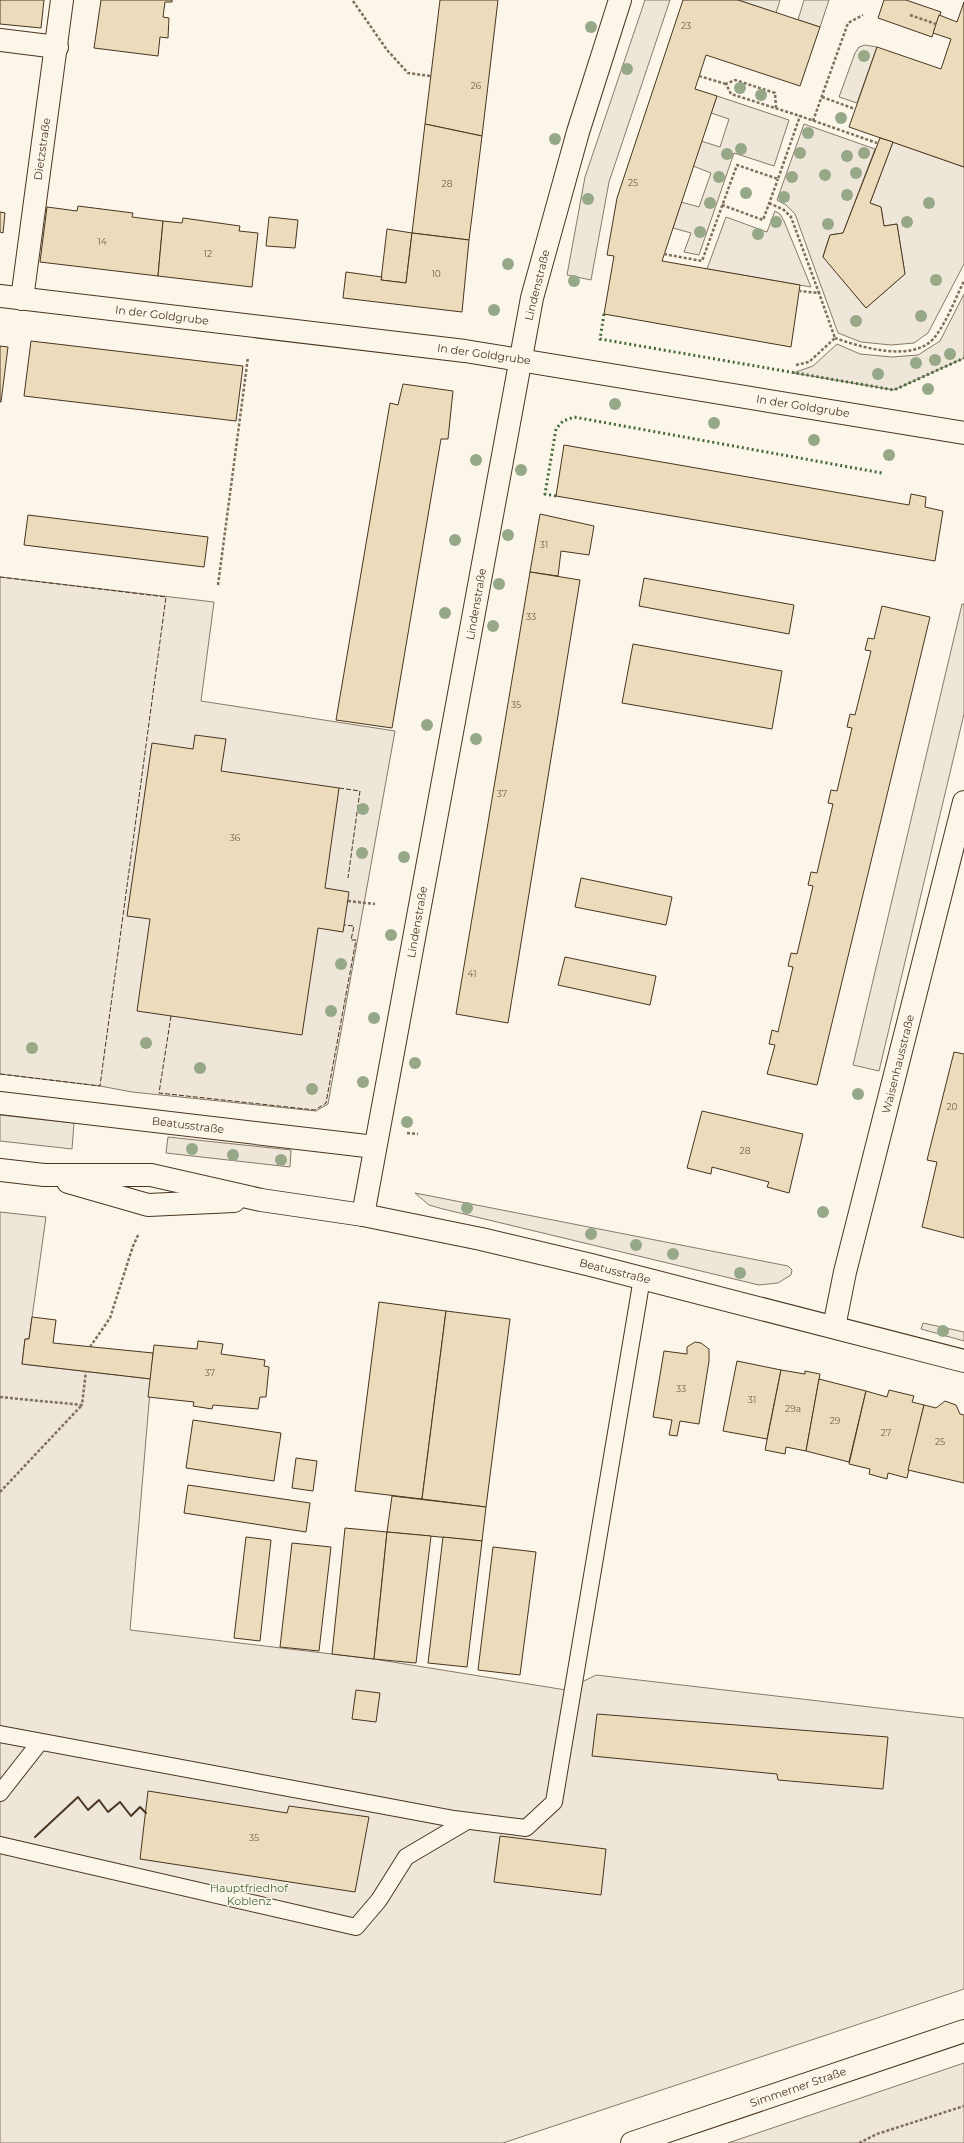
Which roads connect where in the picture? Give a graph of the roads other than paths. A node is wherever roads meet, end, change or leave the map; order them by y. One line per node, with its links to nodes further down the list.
1 (62, 0): 4 (street, Dietzstraße)
2 (620, 0): 7 (street, Lindenstraße)
3 (0, 40): 4 (street)
4 (57, 47): 6 (street, Dietzstraße)
5 (0, 296): 6 (street, In der Goldgrube)
6 (22, 299): 7 (street, In der Goldgrube)
7 (521, 359): 8 (street, In der Goldgrube); 11 (street, Lindenstraße)
8 (964, 433)
9 (964, 802): 17 (street, Waisenhausstraße)
10 (0, 1103): 11 (street, Beatusstraße)
11 (375, 1147): 15 (street, Lindenstraße)
12 (0, 1170): 13 (street, Beatusstraße)
13 (44, 1175): 14 (street, Beatusstraße); 14 (street, Beatusstraße)
14 (261, 1200): 15 (street, Beatusstraße)
15 (363, 1215): 16 (street, Beatusstraße)
16 (642, 1278): 17 (street, Beatusstraße); 22 (lane)
17 (834, 1327): 18 (street, Beatusstraße)
18 (964, 1361)
19 (0, 1734): 20 (lane)
20 (40, 1742): 21 (lane); 22 (lane)
21 (0, 1793)
22 (467, 1821): 23 (lane)
23 (0, 1846)
24 (964, 2031): 25 (street, Simmerner Straße)
25 (632, 2143)

